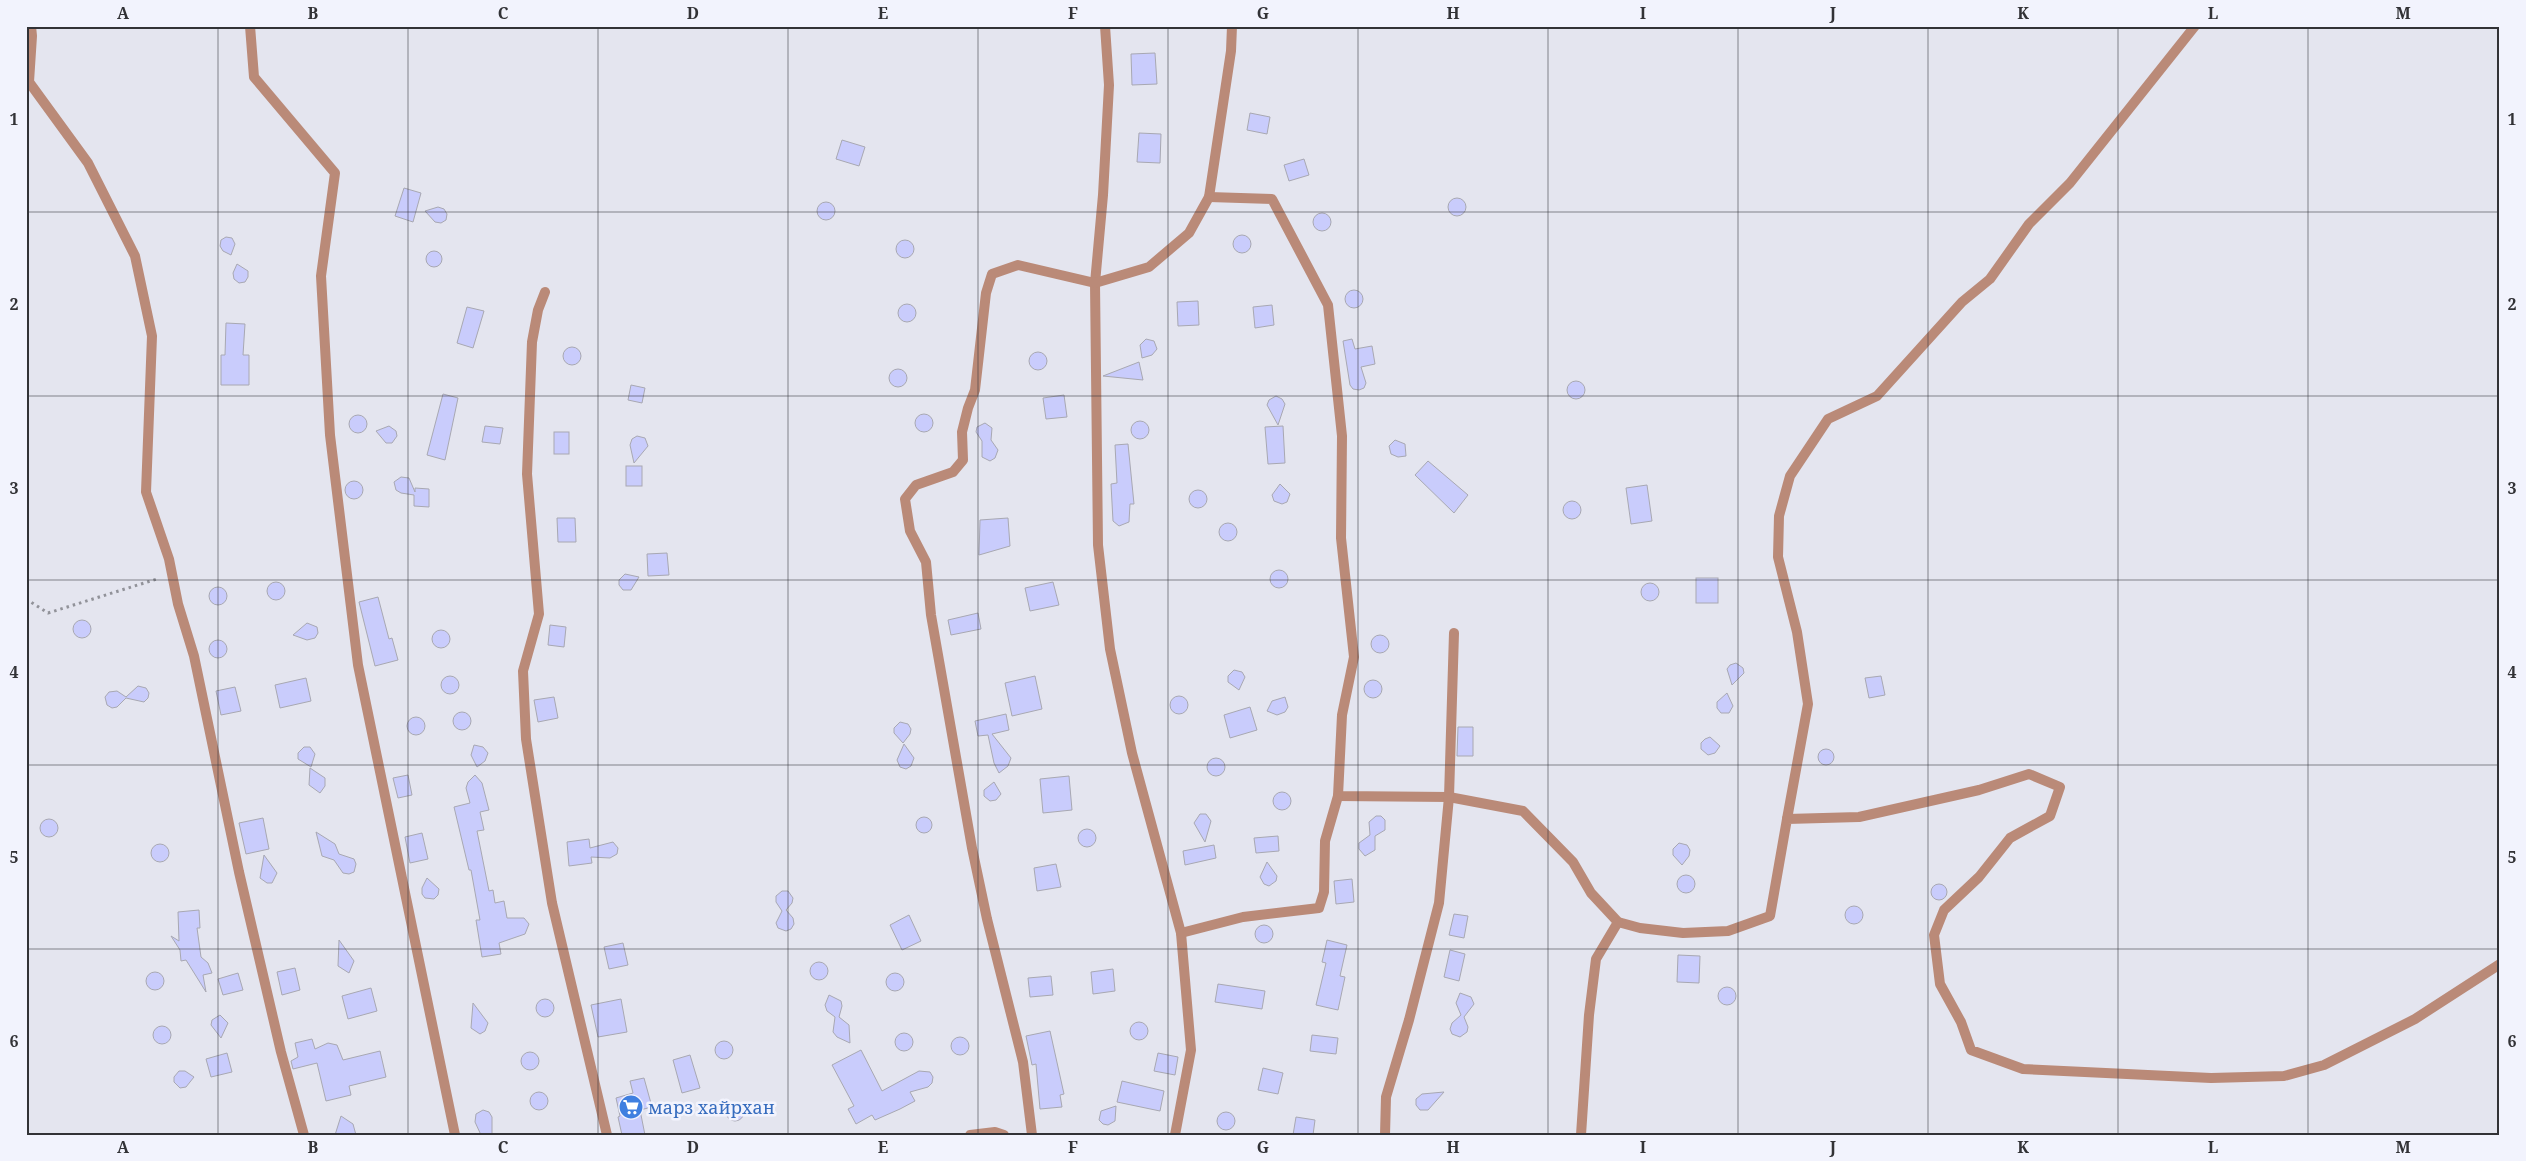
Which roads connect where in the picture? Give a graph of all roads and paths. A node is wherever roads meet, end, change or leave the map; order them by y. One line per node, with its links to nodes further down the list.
1 (31, 26): 18 (street)
2 (250, 26): 19 (street)
3 (1105, 26): 7 (street)
4 (1232, 26): 6 (street)
5 (2195, 26): 14 (street)
6 (1209, 197): 7 (street); 12 (street)
7 (1095, 283): 16 (street); 23 (street)
8 (545, 292): 20 (street)
9 (157, 579): 10 (path)
10 (26, 599)
11 (1454, 633): 13 (street)
12 (1338, 796): 13 (street); 16 (street)
13 (1449, 797): 15 (street); 25 (street)
14 (1788, 819): 15 (street); 17 (street)
15 (1618, 922): 26 (street)
16 (1181, 933): 24 (street)
17 (2500, 964)
18 (304, 1135)
19 (455, 1135)
20 (607, 1135)
21 (970, 1135): 22 (street)
22 (1004, 1135)
23 (1032, 1135)
24 (1175, 1135)
25 (1385, 1135)
26 (1581, 1135)

